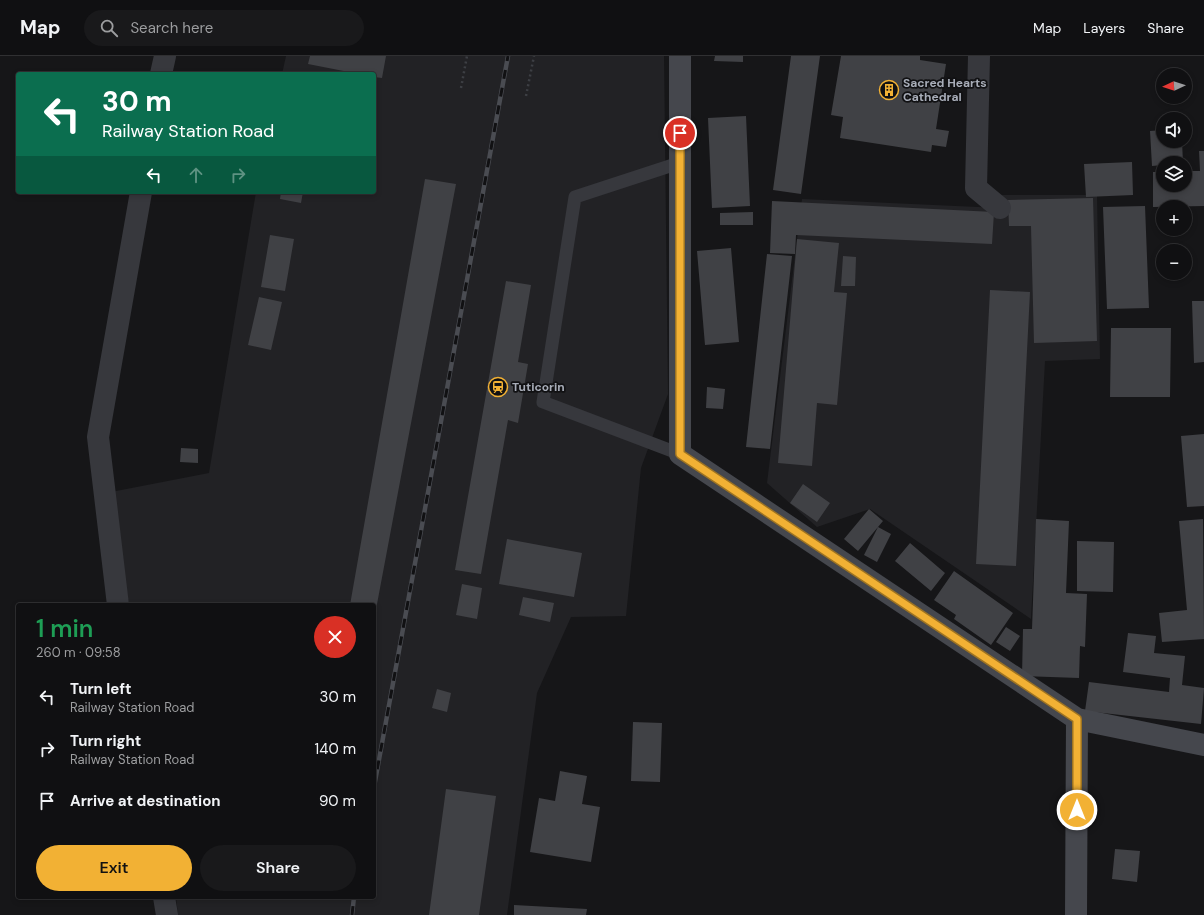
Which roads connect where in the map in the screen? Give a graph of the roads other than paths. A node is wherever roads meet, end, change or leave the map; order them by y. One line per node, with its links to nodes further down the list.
1 (164, 56): 4 (street)
2 (680, 56): 5 (street)
3 (980, 56): 7 (street)
4 (161, 72)
5 (679, 164): 8 (street); 8 (lane)
6 (141, 194): 9 (street)
7 (1000, 208)
8 (680, 454): 10 (street)
9 (118, 603)
10 (1077, 719): 11 (street); 14 (street)
11 (1204, 745)
12 (164, 899): 13 (street)
13 (167, 915)
14 (1076, 915)

